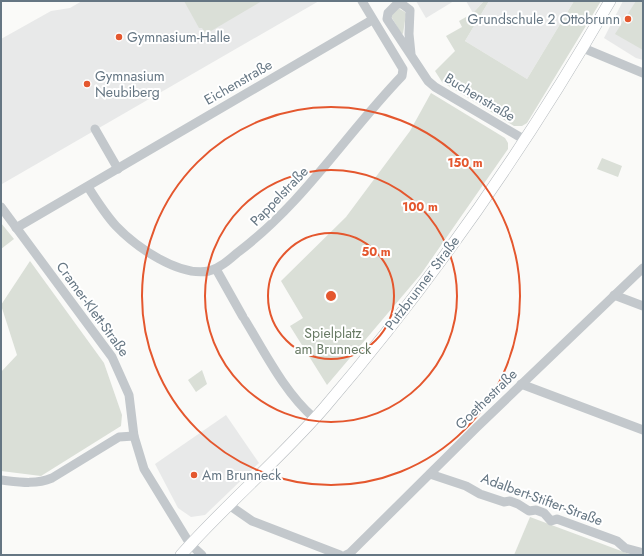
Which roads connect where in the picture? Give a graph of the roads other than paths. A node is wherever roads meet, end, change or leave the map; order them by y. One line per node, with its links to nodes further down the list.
1 (362, 1): 3 (street, Pappelstraße)
2 (610, 1): 4 (main road, Putzbrunner Straße)
3 (372, 20): 9 (street, Eichenstraße); 14 (street, Pappelstraße)
4 (583, 48): 6 (street); 8 (main road, Putzbrunner Straße)
5 (411, 54): 5 (street, Buchenstraße); 8 (street, Buchenstraße)
6 (643, 73)
7 (95, 129): 9 (street)
8 (525, 140): 18 (main road, Putzbrunner Straße)
9 (118, 169): 10 (street, Eichenstraße)
10 (88, 187): 12 (street, Eichenstraße); 14 (street, Pappelstraße)
11 (1, 207): 12 (street, Cramer-Klett-Straße)
12 (16, 228): 20 (street, Cramer-Klett-Straße)
13 (643, 268): 15 (street, Goethestraße)
14 (216, 269): 18 (street)
15 (614, 295): 16 (street); 17 (street, Goethestraße)
16 (643, 306)
17 (521, 384): 19 (street); 21 (street, Goethestraße)
18 (314, 418): 23 (main road, Putzbrunner Straße)
19 (643, 430)
20 (134, 436): 22 (street); 24 (street, Cramer-Klett-Straße)
21 (430, 474): 25 (street, Adalbert-Stifter-Straße); 26 (street, Goethestraße)
22 (1, 480)
23 (229, 505): 24 (main road, Putzbrunner Straße); 29 (street)
24 (190, 544): 27 (main road, Putzbrunner Straße); 28 (street, Cramer-Klett-Straße)
25 (643, 553)
26 (349, 554)
27 (181, 555)
28 (202, 555)
29 (340, 555)

